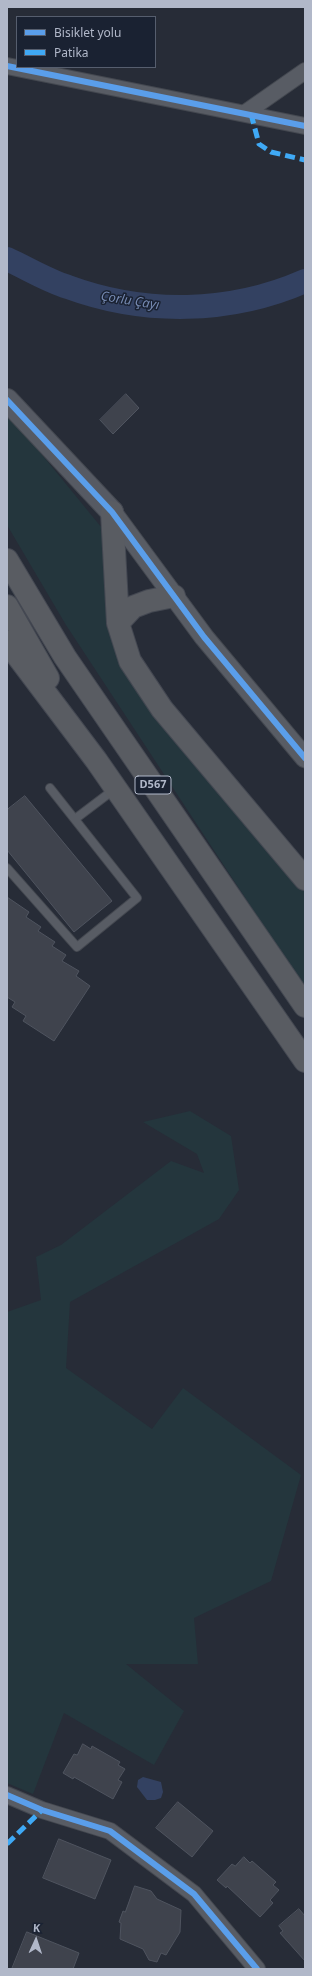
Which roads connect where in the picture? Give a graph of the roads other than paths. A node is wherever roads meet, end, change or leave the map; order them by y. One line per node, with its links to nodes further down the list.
1 (17, 68): 3 (street)
2 (305, 71): 3 (street)
3 (245, 113): 4 (street)
4 (305, 126)
5 (7, 400): 6 (main road)
6 (112, 512): 8 (street); 10 (highway)
7 (7, 560): 19 (highway, D567)
8 (174, 596): 10 (highway); 12 (street)
9 (7, 606): 13 (highway, D567)
10 (118, 624): 18 (highway)
11 (7, 642): 13 (highway)
12 (305, 758)
13 (96, 760): 15 (highway, D567)
14 (50, 788): 16 (lane)
15 (116, 788): 16 (lane); 20 (highway, D567)
16 (75, 819): 17 (lane)
17 (7, 868)
18 (305, 879)
19 (305, 1006)
20 (305, 1061)
21 (7, 1795): 22 (street)
22 (257, 1969)

